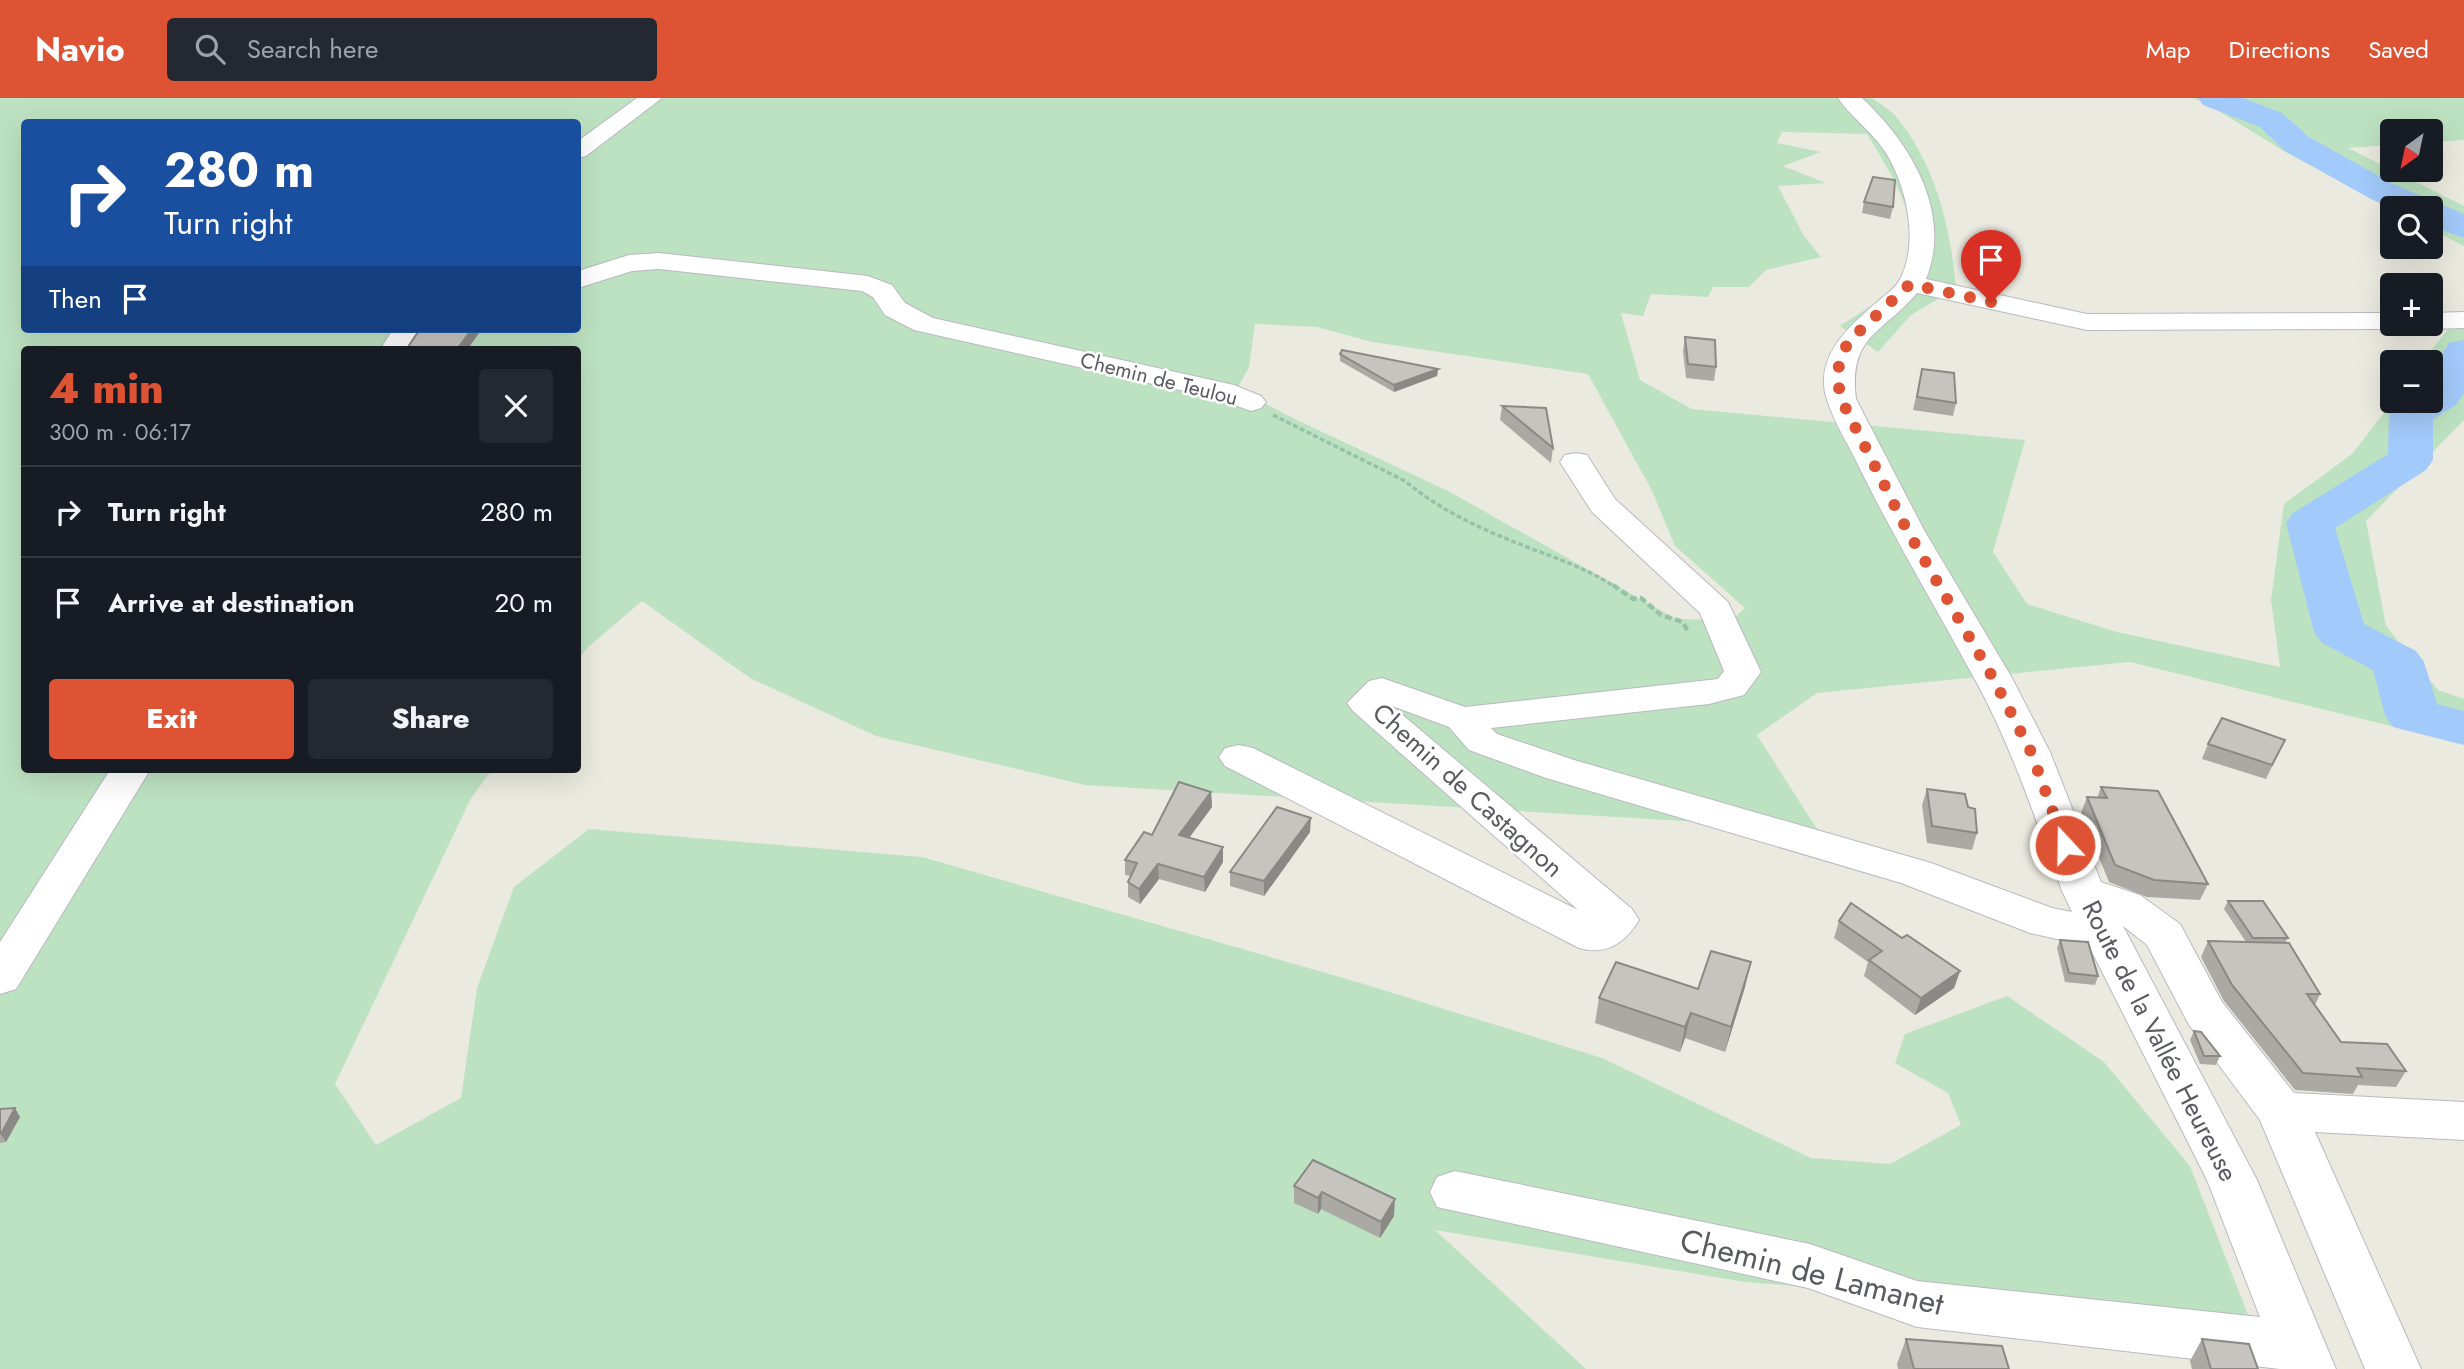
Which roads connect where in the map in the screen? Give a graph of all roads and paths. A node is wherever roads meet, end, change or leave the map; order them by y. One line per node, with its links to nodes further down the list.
1 (651, 98): 3 (street)
2 (1849, 98): 5 (street, Route de la Vallée Heureuse)
3 (581, 149)
4 (581, 279): 9 (street, Chemin de Teulou)
5 (1910, 284): 7 (street); 15 (street, Route de la Vallée Heureuse)
6 (2464, 320): 8 (street)
7 (2380, 321)
8 (2443, 321)
9 (1251, 402): 11 (path, Chemin de Teulou)
10 (1576, 462): 12 (street)
11 (1694, 643)
12 (1462, 719): 13 (street, Chemin de Castagnon); 16 (street, Chemin de Castagnon)
13 (1239, 757)
14 (128, 773): 17 (street)
15 (2083, 891): 16 (street, Route de la Vallée Heureuse); 18 (street)
16 (2103, 933): 21 (street, Route de la Vallée Heureuse)
17 (0, 978)
18 (2281, 1111): 19 (street); 22 (street)
19 (2464, 1121)
20 (1455, 1192): 21 (street, Chemin de Lamanet)
21 (2303, 1357)
22 (2393, 1369)

